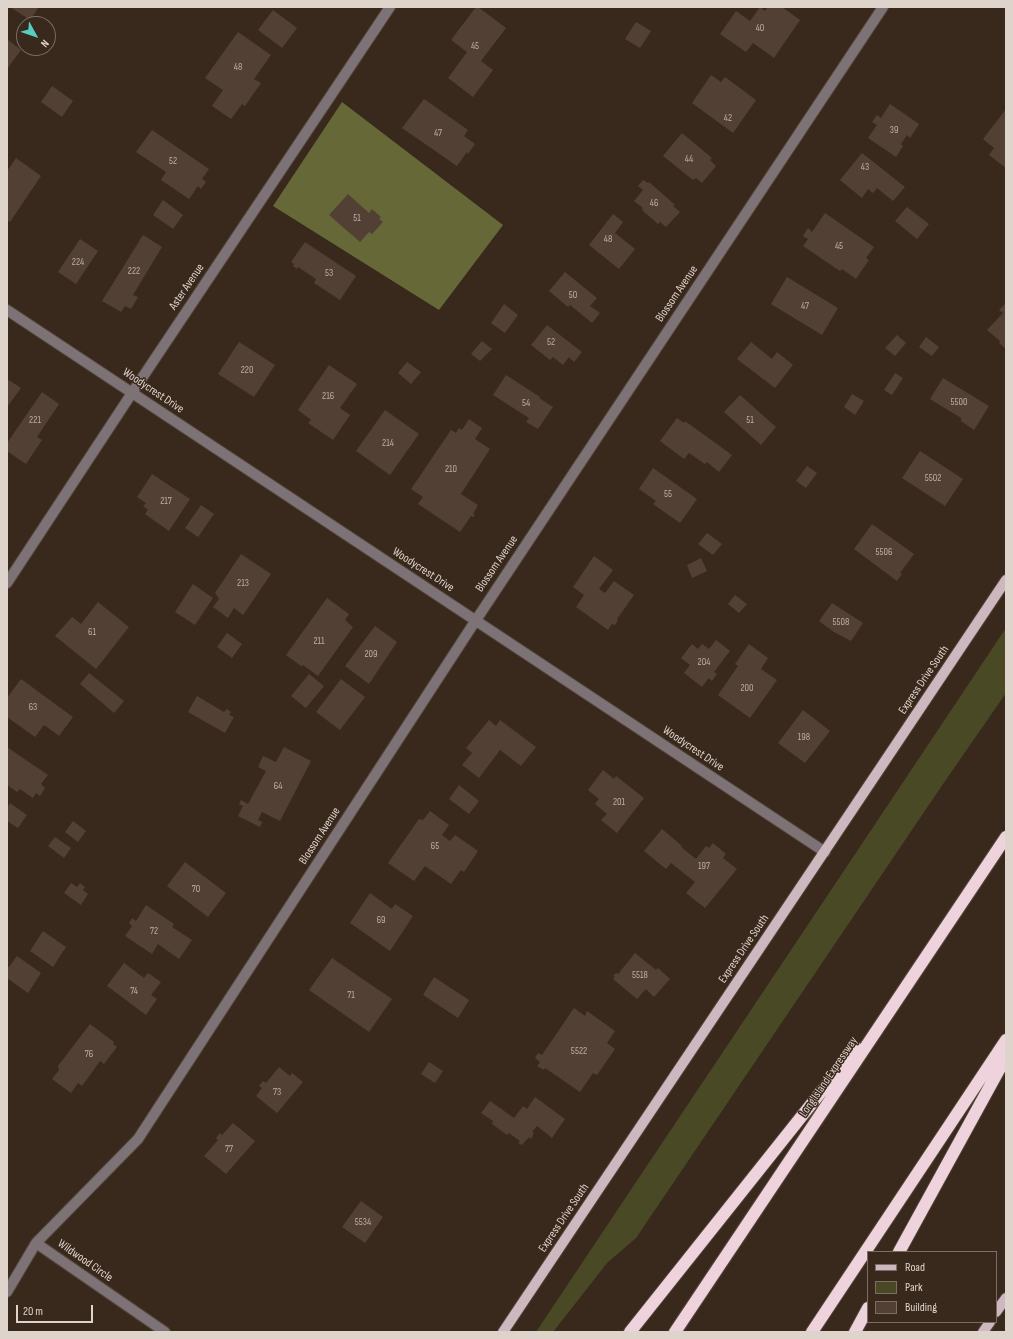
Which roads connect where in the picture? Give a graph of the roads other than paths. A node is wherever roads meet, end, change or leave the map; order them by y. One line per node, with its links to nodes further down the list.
1 (390, 7): 4 (street, Aster Avenue)
2 (883, 7): 7 (street, Blossom Avenue)
3 (7, 310): 4 (street, Woodycrest Drive)
4 (132, 393): 6 (street, Aster Avenue); 7 (street, Woodycrest Drive)
5 (1006, 580): 9 (main road, Express Drive South)
6 (7, 583)
7 (476, 620): 9 (street, Woodycrest Drive); 13 (street, Blossom Avenue)
8 (1006, 837): 10 (highway, Long Island Expressway)
9 (825, 852): 21 (main road, Express Drive South)
10 (909, 982): 22 (highway); 23 (highway, Long Island Expressway)
11 (1006, 1040): 24 (highway)
12 (1006, 1057): 14 (highway)
13 (36, 1243): 15 (street); 20 (street, Wildwood Circle)
14 (900, 1251)
15 (7, 1292)
16 (1006, 1298): 18 (main road)
17 (867, 1310): 25 (highway)
18 (997, 1311)
19 (989, 1323): 26 (main road)
20 (165, 1332)
21 (503, 1332)
22 (630, 1332)
23 (675, 1332)
24 (812, 1332)
25 (855, 1332)
26 (983, 1332)

